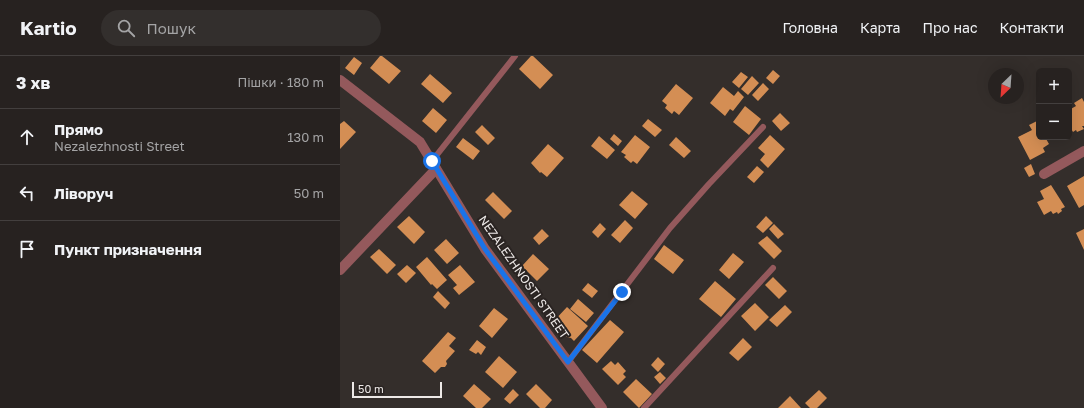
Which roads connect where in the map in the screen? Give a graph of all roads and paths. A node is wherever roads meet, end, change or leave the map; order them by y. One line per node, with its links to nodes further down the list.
1 (515, 56): 5 (lane)
2 (340, 80): 5 (street, NEZALEZHNOSTI STREET)
3 (763, 127): 9 (lane)
4 (1084, 150): 6 (street)
5 (434, 165): 8 (street); 9 (street, NEZALEZHNOSTI STREET)
6 (1044, 174)
7 (773, 268): 11 (lane)
8 (340, 270)
9 (568, 362): 10 (street, NEZALEZHNOSTI STREET)
10 (602, 408)
11 (644, 408)

